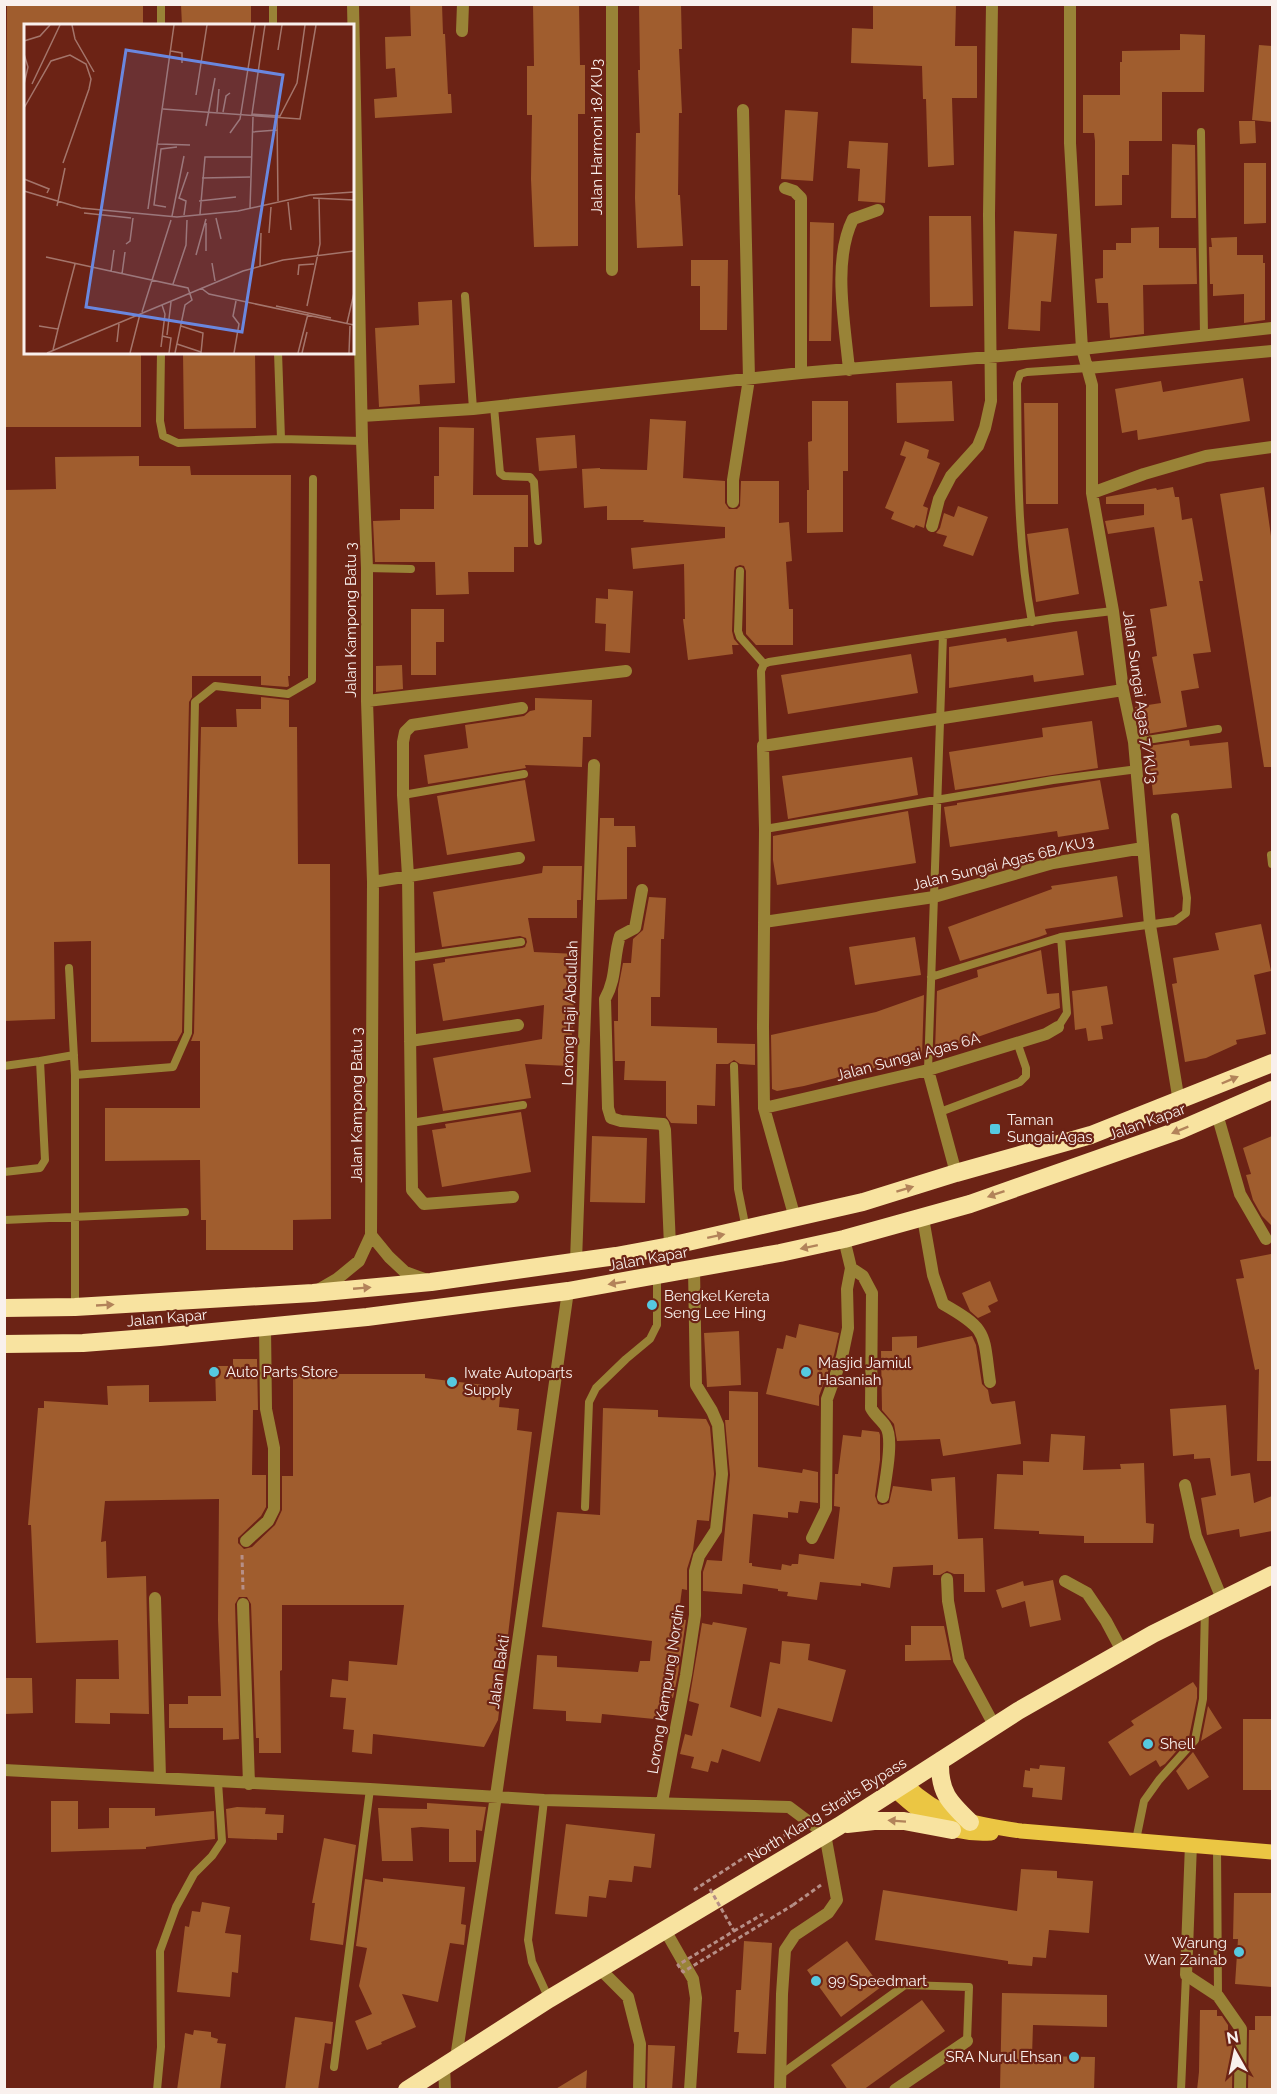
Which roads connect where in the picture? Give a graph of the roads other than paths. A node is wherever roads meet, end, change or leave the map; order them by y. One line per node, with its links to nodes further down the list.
1 (161, 4): 8 (lane)
2 (273, 4): 9 (lane)
3 (353, 4): 10 (street, Jalan Kampong Batu 3)
4 (463, 4): 11 (street)
5 (612, 4): 17 (street, Jalan Harmoni 18/KU3)
6 (992, 4): 25 (street)
7 (1070, 4): 21 (street, Jalan Sungai Agas 7/KU3)
8 (161, 24)
9 (273, 24)
10 (353, 24)
11 (462, 31)
12 (354, 50): 32 (street, Jalan Kampong Batu 3)
13 (743, 110): 29 (street)
14 (1201, 132): 20 (lane)
15 (785, 188): 28 (street)
16 (878, 210): 27 (street)
17 (612, 270)
18 (465, 296): 31 (lane)
19 (1272, 328): 20 (street)
20 (1204, 335): 21 (street)
21 (1082, 349): 25 (street); 26 (street, Jalan Sungai Agas 7/KU3)
22 (1272, 351): 26 (street)
23 (160, 354): 33 (lane)
24 (278, 354): 33 (lane)
25 (991, 356): 27 (street); 39 (street)
26 (1088, 368): 37 (street, Jalan Sungai Agas 7/KU3); 45 (lane)
27 (849, 370): 28 (street)
28 (801, 373): 29 (street)
29 (749, 379): 30 (street); 38 (street)
30 (494, 407): 31 (street); 40 (lane)
31 (473, 409): 32 (street)
32 (362, 416): 34 (street, Jalan Kampong Batu 3)
33 (281, 439): 34 (lane)
34 (362, 441): 41 (street, Jalan Kampong Batu 3)
35 (1272, 447): 37 (street)
36 (313, 479): 86 (lane)
37 (1092, 494): 44 (street, Jalan Sungai Agas 7/KU3)
38 (733, 502)
39 (932, 526)
40 (538, 541)
41 (367, 567): 42 (lane); 50 (street, Jalan Kampong Batu 3)
42 (411, 569)
43 (740, 571): 47 (lane)
44 (1113, 611): 45 (lane); 49 (street, Jalan Sungai Agas 7/KU3)
45 (1032, 622): 46 (lane)
46 (943, 635): 47 (lane); 52 (lane)
47 (764, 664): 55 (lane)
48 (626, 671): 50 (street)
49 (1123, 690): 52 (street); 54 (street, Jalan Sungai Agas 7/KU3)
50 (367, 700): 66 (street, Jalan Kampong Batu 3)
51 (522, 708): 59 (street)
52 (940, 718): 55 (street); 60 (lane)
53 (1218, 729): 54 (lane)
54 (1134, 742): 57 (street, Jalan Sungai Agas 7/KU3)
55 (763, 746): 62 (street)
56 (594, 765): 107 (street, Lorong Haji Abdullah)
57 (1138, 769): 60 (lane); 63 (street, Jalan Sungai Agas 7/KU3)
58 (524, 774): 59 (lane)
59 (403, 795): 65 (street)
60 (937, 799): 62 (lane); 68 (lane)
61 (1175, 816): 70 (lane)
62 (765, 830): 69 (street)
63 (1143, 848): 68 (street, Jalan Sungai Agas 6B/KU3); 70 (street, Jalan Sungai Agas 7/KU3)
64 (519, 858): 65 (street)
65 (408, 876): 66 (street); 73 (street)
66 (373, 882): 103 (street, Jalan Kampong Batu 3)
67 (642, 890): 106 (street)
68 (934, 897): 69 (street, Jalan Sungai Agas 6B/KU3); 75 (lane)
69 (764, 922): 90 (street)
70 (1150, 925): 71 (lane); 88 (street, Jalan Sungai Agas 7/KU3)
71 (1061, 937): 75 (lane); 77 (lane)
72 (520, 942): 73 (lane)
73 (408, 958): 78 (street)
74 (69, 968): 80 (lane)
75 (931, 977): 85 (lane)
76 (518, 1026): 78 (street)
77 (1058, 1027): 79 (street, Jalan Sungai Agas 6A)
78 (410, 1041): 93 (street)
79 (1017, 1042): 85 (street, Jalan Sungai Agas 6A); 91 (lane)
80 (74, 1055): 81 (lane); 86 (lane)
81 (40, 1060): 83 (lane); 94 (lane)
82 (1272, 1063): 88 (highway, Jalan Kapar, one-way to 82)
83 (4, 1066)
84 (734, 1066): 102 (lane)
85 (928, 1070): 90 (street, Jalan Sungai Agas 6A); 91 (street)
86 (75, 1075): 98 (lane)
87 (1272, 1090): 92 (highway, Jalan Kapar)
88 (1179, 1102): 95 (highway, Jalan Kapar)
89 (523, 1105): 93 (lane)
90 (764, 1108): 99 (street)
91 (940, 1112): 95 (street)
92 (1217, 1114): 100 (highway, Jalan Kapar, one-way to 100); 105 (street)
93 (411, 1123): 96 (street)
94 (4, 1172)
95 (956, 1173): 99 (highway, Jalan Kapar, one-way to 95)
96 (513, 1197)
97 (185, 1212): 98 (lane)
98 (75, 1217): 101 (lane); 114 (lane)
99 (795, 1218): 102 (highway, Jalan Kapar)
100 (923, 1218): 104 (highway, Jalan Kapar); 118 (street)
101 (4, 1220)
102 (746, 1230): 106 (highway, Jalan Kapar, one-way to 102)
103 (371, 1235): 111 (street); 113 (street)
104 (844, 1239): 108 (street); 109 (highway, Jalan Kapar, one-way to 109)
105 (1266, 1239)
106 (670, 1245): 107 (highway, Jalan Kapar)
107 (576, 1261): 111 (highway, Jalan Kapar)
108 (851, 1268): 120 (street); 122 (street)
109 (694, 1269): 110 (highway, Jalan Kapar); 142 (street, Lorong Kampung Nordin)
110 (657, 1276): 112 (highway, Jalan Kapar, one-way to 112); 121 (lane)
111 (431, 1282): 113 (highway, Jalan Kapar, one-way to 111)
112 (568, 1291): 116 (highway, Jalan Kapar); 140 (street, Jalan Bakti)
113 (313, 1293): 114 (highway, Jalan Kapar, one-way to 113)
114 (75, 1307): 115 (highway, Jalan Kapar)
115 (4, 1308)
116 (265, 1327): 117 (highway, Jalan Kapar); 123 (street)
117 (4, 1344)
118 (990, 1382)
119 (1185, 1485): 128 (street)
120 (883, 1497)
121 (585, 1508)
122 (812, 1538)
123 (246, 1541)
124 (1272, 1575): 128 (highway, North Klang Straits Bypass)
125 (947, 1579): 132 (street)
126 (1065, 1581): 131 (street)
127 (155, 1598): 135 (street)
128 (1222, 1599): 130 (highway, North Klang Straits Bypass)
129 (243, 1604): 137 (street)
130 (1205, 1607): 131 (highway, North Klang Straits Bypass); 148 (lane)
131 (1122, 1651): 132 (highway, North Klang Straits Bypass)
132 (994, 1725): 133 (highway, North Klang Straits Bypass)
133 (940, 1761): 138 (highway, North Klang Straits Bypass); 143 (highway)
134 (4, 1770): 135 (street)
135 (159, 1778): 136 (street)
136 (218, 1782): 137 (street); 162 (lane)
137 (249, 1784): 139 (street)
138 (900, 1787): 143 (main road); 144 (highway, North Klang Straits Bypass); 145 (main road)
139 (370, 1789): 140 (street); 160 (lane)
140 (496, 1796): 141 (street); 159 (street, Jalan Bakti)
141 (544, 1800): 142 (street); 157 (lane)
142 (662, 1802): 147 (street)
143 (970, 1822): 146 (main road)
144 (842, 1824): 145 (highway, one-way to 144); 147 (highway, North Klang Straits Bypass)
145 (952, 1830): 146 (main road)
146 (1021, 1831): 148 (main road)
147 (825, 1834): 153 (highway, North Klang Straits Bypass); 161 (street)
148 (1136, 1840): 149 (main road)
149 (1191, 1844): 150 (main road); 155 (street)
150 (1217, 1846): 151 (main road); 152 (main road); 156 (lane)
151 (1272, 1846)
152 (1272, 1852)
153 (665, 1930): 154 (highway, North Klang Straits Bypass); 166 (street)
154 (600, 1969): 157 (highway, North Klang Straits Bypass); 165 (street)
155 (1186, 1975): 156 (street); 169 (lane)
156 (1218, 1996): 170 (street)
157 (549, 1999): 159 (highway, North Klang Straits Bypass)
158 (967, 2041): 161 (lane); 168 (street)
159 (450, 2061): 163 (highway, North Klang Straits Bypass); 164 (street, Jalan Bakti)
160 (334, 2067)
161 (780, 2075): 167 (street)
162 (157, 2090)
163 (407, 2090)
164 (445, 2090)
165 (639, 2090)
166 (690, 2090)
167 (780, 2090)
168 (895, 2090)
169 (1181, 2090)
170 (1240, 2090)

